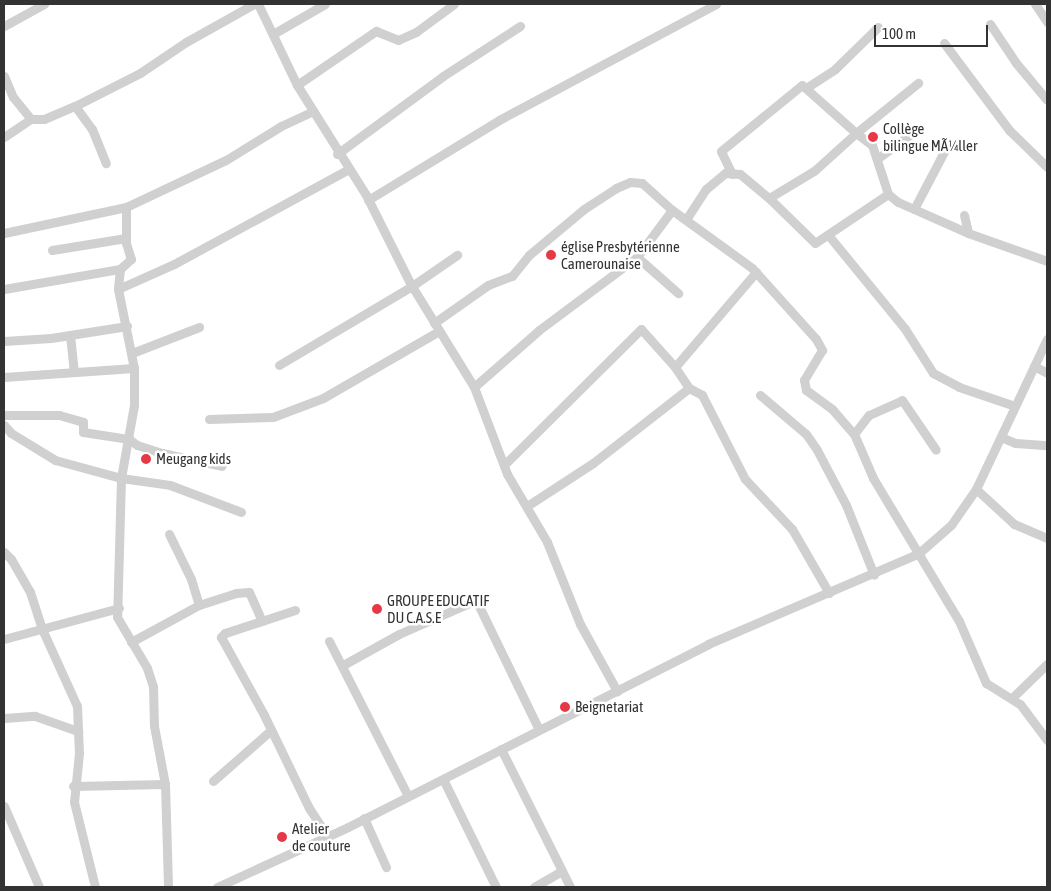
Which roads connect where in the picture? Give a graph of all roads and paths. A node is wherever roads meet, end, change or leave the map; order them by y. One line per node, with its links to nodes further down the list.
1 (254, 4): 20 (street)
2 (258, 4): 13 (street)
3 (325, 4): 13 (street)
4 (454, 4): 17 (street)
5 (716, 4): 35 (street)
6 (1035, 4): 8 (street)
7 (39, 5): 10 (street)
8 (1047, 22)
9 (990, 24): 19 (street)
10 (4, 26)
11 (520, 26): 27 (street)
12 (878, 27): 18 (street)
13 (273, 34): 17 (street)
14 (944, 43): 30 (street)
15 (4, 76): 22 (street)
16 (918, 83): 24 (street)
17 (296, 85): 21 (street)
18 (806, 88): 24 (street); 32 (street)
19 (1047, 100)
20 (75, 106): 22 (street); 29 (street)
21 (313, 111): 27 (street); 36 (street)
22 (31, 120): 25 (street)
23 (915, 131): 28 (street)
24 (856, 133): 28 (street); 34 (street)
25 (4, 137)
26 (945, 150): 37 (street)
27 (337, 154): 31 (street)
28 (877, 159): 33 (street)
29 (106, 163)
30 (1047, 167)
31 (349, 169): 35 (street); 53 (street)
32 (732, 174): 34 (street); 40 (street)
33 (888, 194): 37 (street); 43 (street)
34 (769, 198): 43 (street)
35 (368, 200): 51 (street)
36 (126, 207): 41 (street); 44 (street)
37 (914, 209): 42 (street)
38 (672, 210): 40 (street); 47 (street); 55 (street)
39 (964, 215): 42 (street)
40 (687, 218): 50 (street)
41 (4, 233)
42 (968, 233): 48 (street)
43 (829, 236): 73 (street)
44 (126, 238): 45 (street); 49 (street)
45 (52, 250)
46 (457, 255): 51 (street)
47 (637, 256): 54 (street); 70 (street)
48 (1047, 261)
49 (120, 269): 52 (street); 53 (street)
50 (756, 272): 66 (street); 77 (street)
51 (412, 286): 55 (street); 63 (street)
52 (4, 289)
53 (118, 289): 56 (street)
54 (678, 293)
55 (434, 323): 58 (street)
56 (127, 326): 59 (street); 62 (street)
57 (199, 327): 62 (street)
58 (439, 331): 70 (street); 75 (street)
59 (70, 334): 61 (street); 67 (street)
60 (1047, 339): 64 (street)
61 (4, 341)
62 (132, 353): 65 (street)
63 (280, 365)
64 (1034, 366): 68 (street); 73 (street)
65 (134, 368): 67 (street); 79 (street)
66 (675, 368): 71 (street); 82 (street)
67 (74, 371): 69 (street)
68 (1047, 373)
69 (4, 377)
70 (474, 386): 82 (street)
71 (689, 388): 86 (street); 93 (street)
72 (760, 395): 92 (street)
73 (1015, 406): 78 (street)
74 (4, 415): 79 (street)
75 (209, 419)
76 (4, 425): 84 (street)
77 (854, 434): 81 (street); 91 (street)
78 (1001, 437): 80 (street); 85 (street)
79 (129, 439): 83 (street); 84 (street)
80 (1047, 445)
81 (936, 450)
82 (504, 465): 86 (street)
83 (222, 466)
84 (121, 478): 87 (street); 95 (street)
85 (976, 489): 89 (street); 91 (street)
86 (527, 506): 104 (street)
87 (241, 512)
88 (169, 534): 94 (street)
89 (1047, 538)
90 (4, 552): 98 (street)
91 (919, 553): 92 (street); 105 (street)
92 (874, 575): 93 (street)
93 (829, 593): 104 (street)
94 (199, 605): 97 (street); 101 (street)
95 (119, 608): 98 (street); 101 (street)
96 (295, 610): 97 (street)
97 (262, 620): 107 (street)
98 (42, 629): 99 (street); 109 (street)
99 (4, 639)
100 (329, 641): 103 (street)
101 (131, 642): 114 (street)
102 (1047, 664): 105 (street)
103 (343, 665): 108 (street); 116 (street)
104 (617, 691): 108 (street)
105 (1012, 698): 110 (street)
106 (4, 718): 109 (street)
107 (272, 730): 113 (street); 119 (street)
108 (539, 730): 111 (street)
109 (78, 731): 115 (street)
110 (1047, 740)
111 (501, 749): 112 (street); 121 (street)
112 (443, 779): 116 (street); 126 (street)
113 (213, 781)
114 (165, 784): 115 (street); 124 (street)
115 (73, 786): 123 (street)
116 (408, 796): 118 (street)
117 (4, 806): 122 (street)
118 (364, 818): 119 (street); 120 (street)
119 (327, 836): 125 (street)
120 (386, 867)
121 (562, 871): 127 (street); 128 (street)
122 (39, 887)
123 (95, 887)
124 (168, 887)
125 (217, 887)
126 (496, 887)
127 (534, 887)
128 (570, 887)

